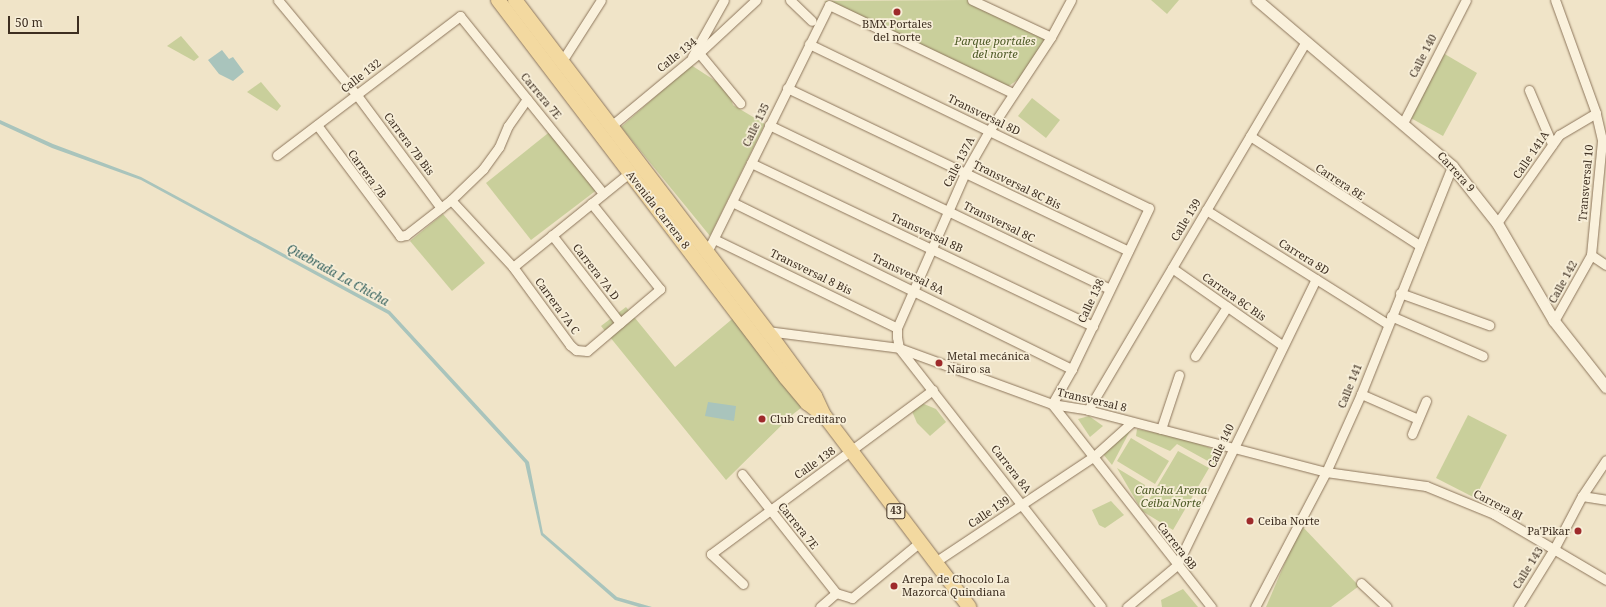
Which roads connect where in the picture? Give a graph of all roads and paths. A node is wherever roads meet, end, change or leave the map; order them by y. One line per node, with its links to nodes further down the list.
1 (278, 0): 24 (street, Carrera 7B Bis)
2 (498, 0): 39 (main road, Avenida Carrera 8)
3 (515, 0): 20 (main road, Avenida Carrera 8)
4 (601, 0): 20 (street)
5 (724, 0): 19 (street)
6 (756, 0): 18 (street, Calle 134)
7 (790, 0): 14 (street)
8 (972, 0): 15 (street)
9 (1071, 0): 15 (street, Calle 137A)
10 (1257, 0): 16 (street, Carrera 9)
11 (1466, 0): 28 (street, Calle 140)
12 (1555, 0): 27 (street, Transversal 10)
13 (460, 16): 24 (street, Calle 132); 25 (street, Carrera 7E)
14 (812, 21)
15 (1051, 37): 23 (street, Calle 137A)
16 (1305, 42): 28 (street, Carrera 9); 33 (street, Calle 139)
17 (809, 44): 21 (street, Calle 135); 23 (street, Calle 135); 32 (street, Transversal 8D)
18 (699, 53): 19 (street, Calle 134); 26 (street)
19 (690, 60): 31 (street, Calle 134)
20 (562, 61): 31 (main road, Avenida Carrera 8)
21 (787, 88): 30 (street, Calle 135); 40 (street, Transversal 8C Bis)
22 (1530, 90): 34 (street)
23 (1013, 93): 32 (street, Calle 137A)
24 (356, 94): 29 (street, Calle 132); 45 (street, Carrera 7B Bis)
25 (528, 99): 41 (street, Carrera 7E); 42 (street)
26 (740, 103)
27 (1596, 113): 34 (street, Calle 141A); 35 (street, Transversal 10)
28 (1403, 123): 38 (street, Carrera 9)
29 (316, 125): 36 (street, Calle 132); 45 (street, Carrera 7B)
30 (769, 125): 37 (street, Calle 135); 48 (street, Transversal 8C)
31 (611, 126): 55 (main road, Avenida Carrera 8)
32 (989, 131): 40 (street, Calle 137A); 46 (street, Transversal 8D)
33 (1250, 136): 47 (street, Calle 139); 52 (street, Carrera 8E)
34 (1552, 144): 49 (street, Calle 141A)
35 (1603, 154): 56 (street, Transversal 10)
36 (277, 155)
37 (751, 163): 43 (street, Calle 135); 53 (street, Transversal 8B)
38 (1452, 166): 49 (street, Carrera 9); 52 (street, Calle 141)
39 (628, 173): 41 (street); 84 (main road, Avenida Carrera 8)
40 (965, 173): 48 (street, Calle 137A); 54 (street, Transversal 8C Bis)
41 (602, 193): 44 (street)
42 (451, 200): 45 (street); 58 (street)
43 (732, 202): 51 (street, Calle 135); 62 (street, Transversal 8A)
44 (591, 203): 50 (street); 67 (street)
45 (442, 208)
46 (1149, 208): 54 (street, Calle 138)
47 (1206, 210): 59 (street, Calle 139); 60 (street, Carrera 8D)
48 (948, 211): 53 (street, Calle 137A); 61 (street, Transversal 8C)
49 (1497, 224): 66 (street, Carrera 9)
50 (552, 235): 58 (street); 67 (street, Carrera 7A D)
51 (714, 239): 55 (street, Calle 135); 70 (street, Transversal 8 Bis)
52 (1419, 245): 63 (street, Calle 141)
53 (933, 250): 62 (street, Calle 137A); 69 (street, Transversal 8B)
54 (1128, 251): 61 (street, Calle 138)
55 (707, 252): 71 (main road, Avenida Carrera 8)
56 (1592, 255): 57 (street); 66 (street, Calle 142)
57 (1606, 264)
58 (513, 267): 67 (street, Carrera 7A C)
59 (1172, 268): 64 (street, Carrera 8C Bis); 83 (street, Calle 139)
60 (1316, 279): 65 (street, Carrera 8D); 72 (street, Calle 140)
61 (1110, 289): 69 (street, Calle 138)
62 (915, 291): 70 (street, Calle 137A); 76 (street, Transversal 8A)
63 (1400, 293): 65 (street, Calle 141); 68 (street)
64 (1227, 307): 72 (street, Carrera 8C Bis); 74 (street)
65 (1390, 320): 75 (street, Carrera 8D); 80 (street, Calle 141)
66 (1554, 321): 78 (street, Carrera 9)
67 (620, 323)
68 (1489, 325)
69 (1093, 326): 76 (street, Calle 138)
70 (897, 328): 73 (street)
71 (767, 331): 73 (street, Transversal 8); 84 (main road, Avenida Carrera 8)
72 (1282, 345): 89 (street, Calle 140)
73 (899, 348): 79 (street, Carrera 8A); 82 (street, Transversal 8)
74 (1195, 356)
75 (1483, 356)
76 (1072, 369): 82 (street, Calle 138)
77 (1179, 375): 87 (street)
78 (1606, 387)
79 (933, 390): 90 (street, Calle 138); 98 (street, Carrera 8A)
80 (1361, 394): 85 (street); 93 (street, Calle 141)
81 (1426, 401): 85 (street)
82 (1052, 404): 83 (street, Transversal 8); 91 (street, Carrera 8B)
83 (1088, 410): 86 (street, Transversal 8)
84 (824, 416): 90 (main road, Avenida Carrera 8 / 43)
85 (1418, 419): 88 (street)
86 (1132, 422): 87 (street, Transversal 8); 91 (street, Calle 139)
87 (1161, 429): 89 (street, Transversal 8)
88 (1412, 434)
89 (1234, 449): 93 (street, Transversal 8); 103 (street, Calle 140)
90 (852, 452): 99 (street, Calle 138); 100 (main road, Avenida Carrera 8 / 43)
91 (1093, 457): 98 (street, Calle 139); 103 (street, Carrera 8B)
92 (1606, 460): 96 (street, Calle 143)
93 (1326, 472): 95 (street, Transversal 8); 113 (street, Calle 141)
94 (742, 474): 99 (street, Carrera 7E)
95 (1415, 485): 101 (street, Carrera 8I)
96 (1582, 496): 97 (street); 101 (street, Calle 143)
97 (1606, 500)
98 (1023, 503): 102 (street, Calle 139); 110 (street, Carrera 8A)
99 (769, 509): 105 (street, Calle 138); 107 (street, Carrera 7E)
100 (920, 542): 102 (main road, Avenida Carrera 8 / 43); 107 (street)
101 (1554, 549): 104 (street, Carrera 8I); 115 (street, Calle 143)
102 (935, 562): 109 (main road, Avenida Carrera 8 / 43)
103 (1177, 565): 111 (street, Calle 140); 112 (street, Carrera 8B)
104 (1606, 580)
105 (743, 584)
106 (1361, 584): 114 (street)
107 (836, 593): 108 (street)
108 (820, 607)
109 (969, 607)
110 (1101, 607)
111 (1127, 607)
112 (1211, 607)
113 (1255, 607)
114 (1387, 607)
115 (1518, 607)

